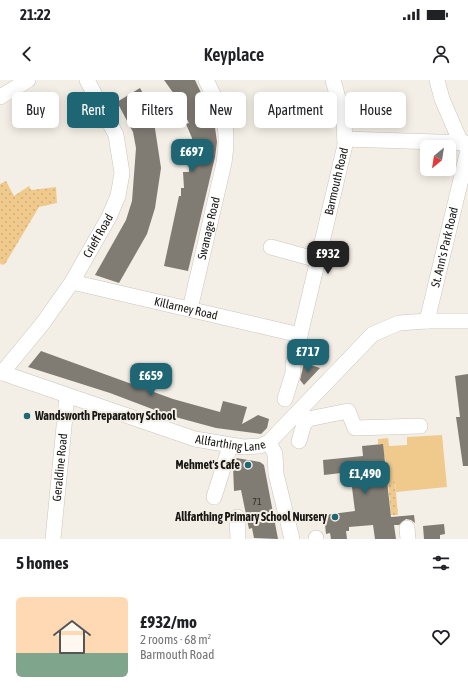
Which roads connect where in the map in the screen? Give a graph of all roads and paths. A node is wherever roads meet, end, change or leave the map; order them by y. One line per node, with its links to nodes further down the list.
1 (28, 80): 6 (street)
2 (87, 80): 11 (street, Crieff Road)
3 (206, 80): 12 (street, Swanage Road)
4 (333, 80): 7 (street, Barmouth Road)
5 (437, 80): 8 (street)
6 (0, 97)
7 (345, 138): 8 (street); 10 (street, Barmouth Road)
8 (466, 145): 13 (street, St. Ann's Park Road)
9 (271, 247): 10 (street)
10 (318, 260): 15 (street, Barmouth Road)
11 (72, 282): 12 (street, Killarney Road); 16 (street, Crieff Road)
12 (190, 309): 15 (street, Killarney Road)
13 (427, 321): 14 (street, Allfarthing Lane); 19 (street, Allfarthing Lane)
14 (468, 321)
15 (300, 334): 18 (street, Barmouth Road)
16 (1, 372): 17 (street, Allfarthing Lane)
17 (67, 396): 23 (street, Allfarthing Lane); 26 (street, Geraldine Road)
18 (285, 399)
19 (303, 416): 20 (street); 21 (street); 22 (street, Allfarthing Lane)
20 (420, 426)
21 (299, 441)
22 (269, 442): 23 (street, Allfarthing Lane); 28 (street)
23 (230, 446): 24 (street)
24 (214, 497)
25 (238, 517): 27 (street)
26 (53, 539)
27 (238, 539)
28 (292, 539)

